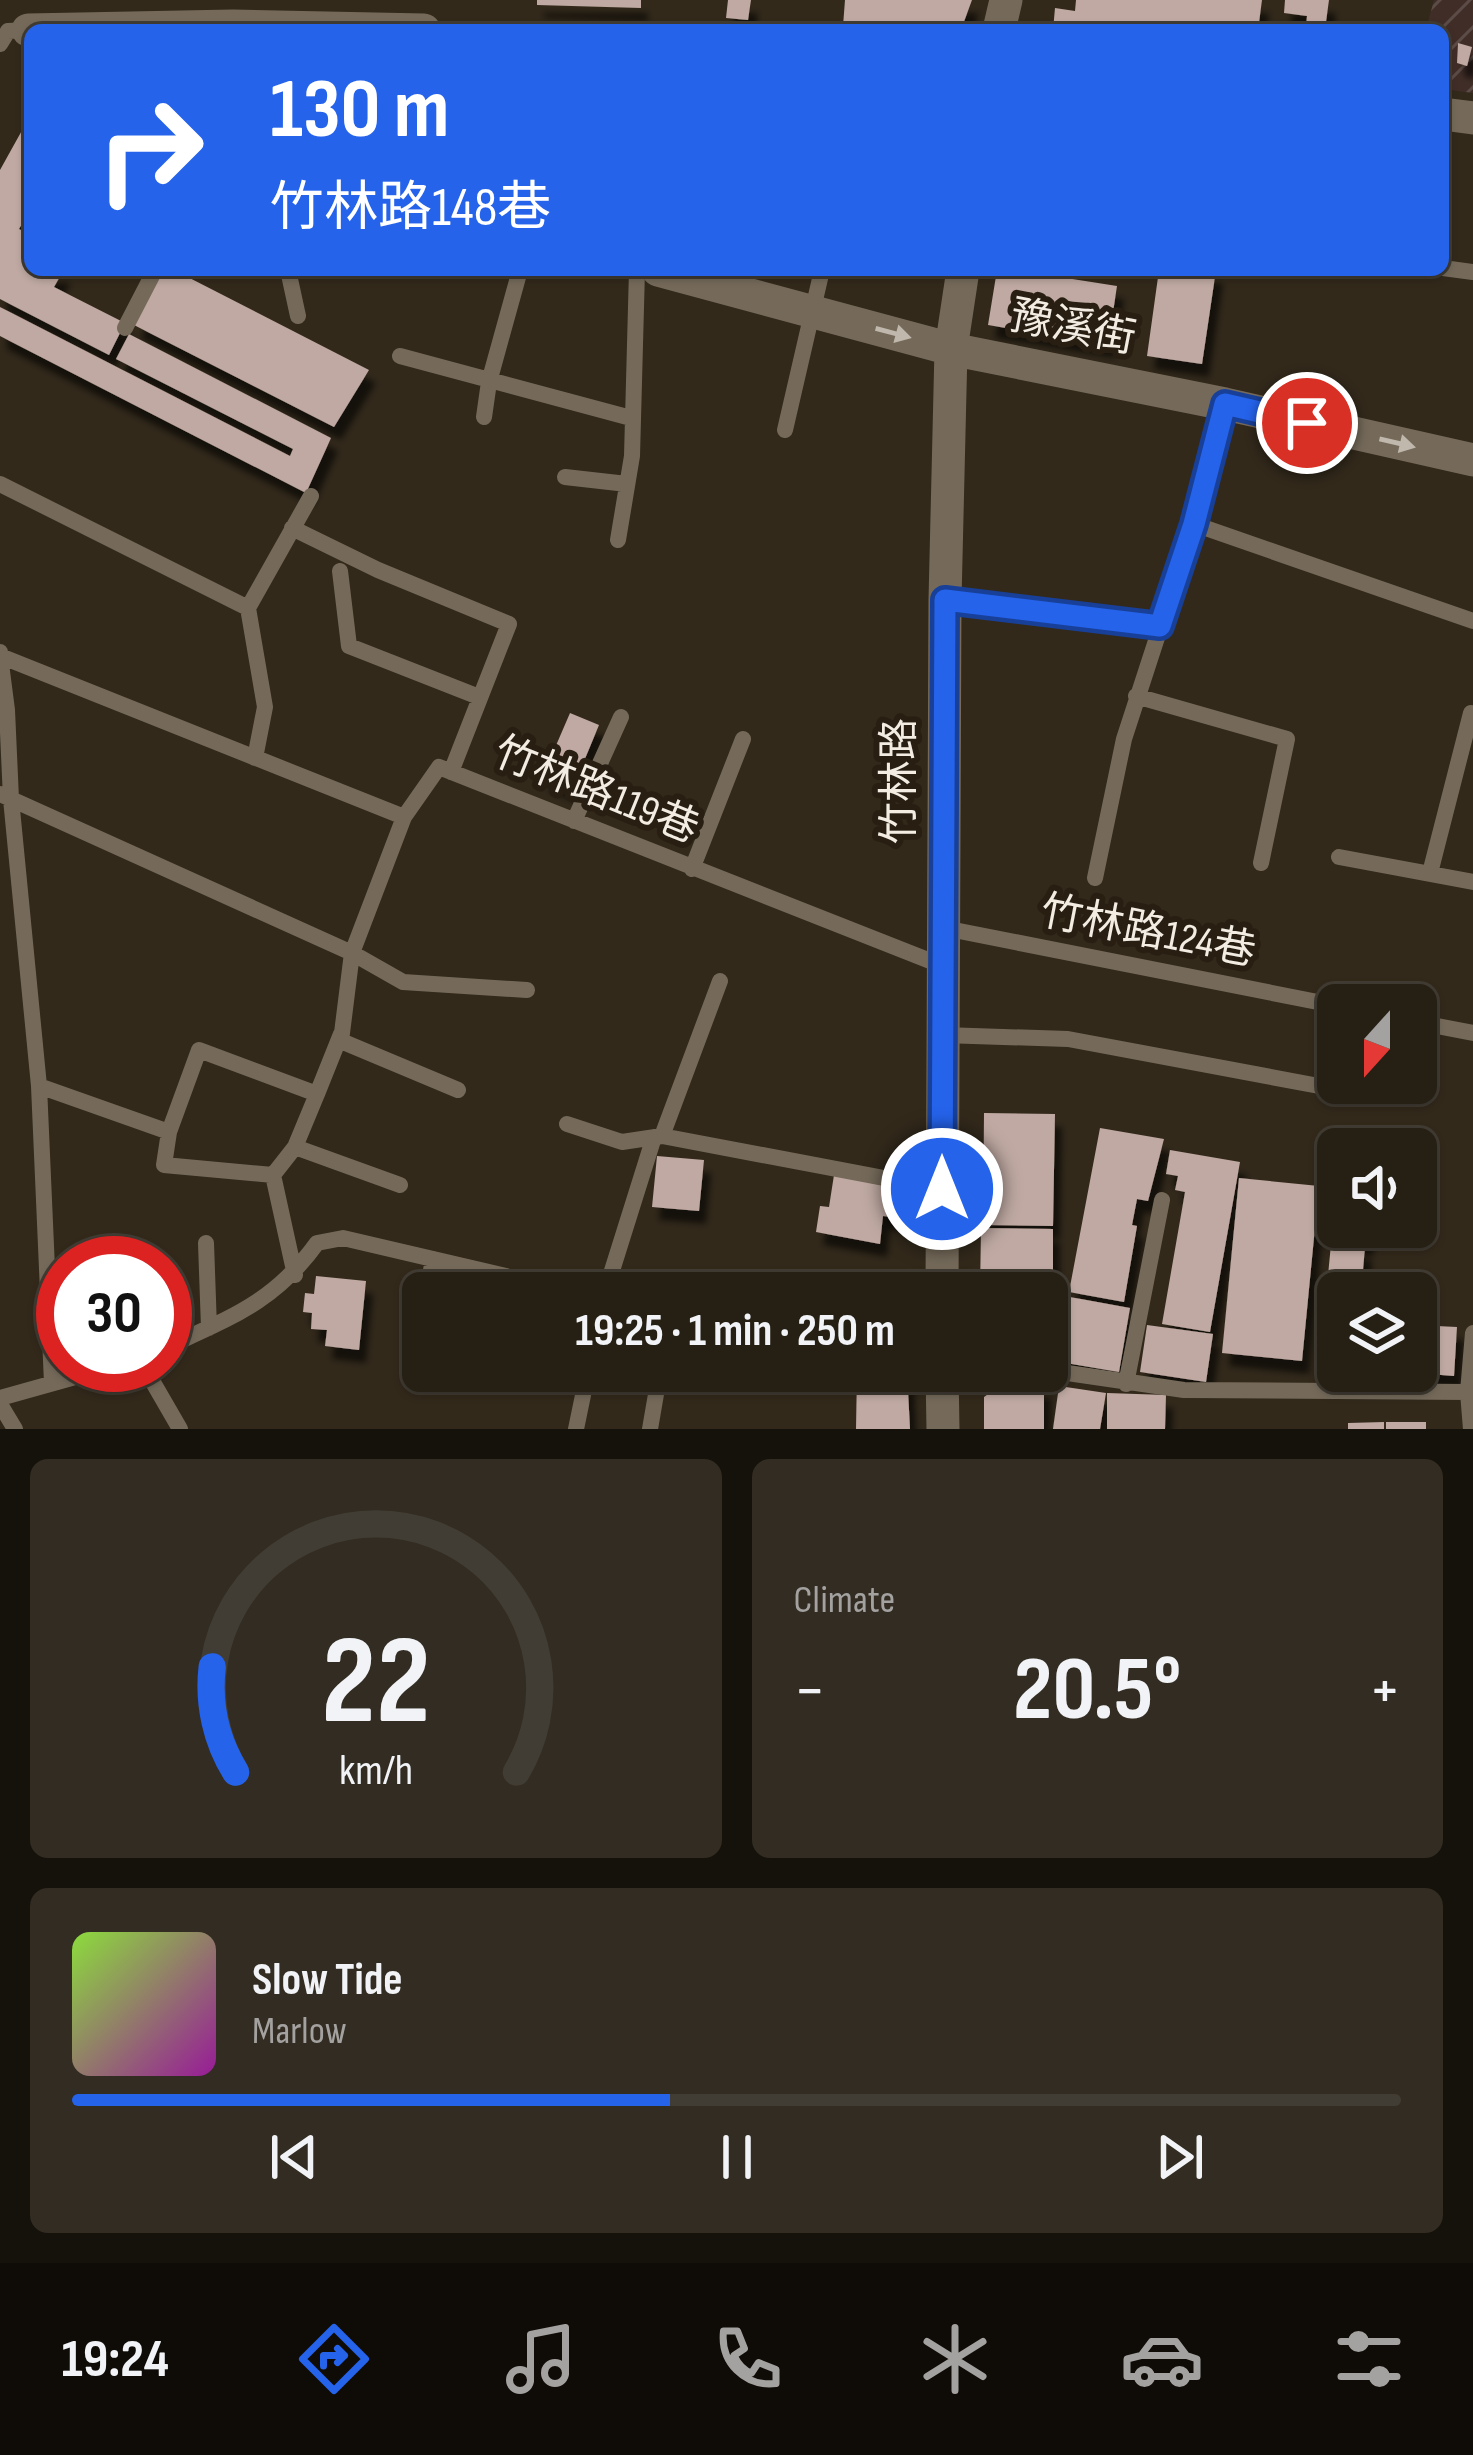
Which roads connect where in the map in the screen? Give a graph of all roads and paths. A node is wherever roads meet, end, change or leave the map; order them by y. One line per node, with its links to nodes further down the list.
1 (232, 18): 2 (street); 3 (street)
2 (74, 24)
3 (328, 24)
4 (152, 276): 13 (lane)
5 (289, 276): 12 (lane)
6 (518, 276): 16 (lane)
7 (637, 276): 19 (lane)
8 (681, 276): 11 (street, 豫溪街)
9 (821, 276): 11 (lane)
10 (961, 276): 14 (street, 竹林路)
11 (813, 311): 14 (street, 豫溪街, one-way to 14); 20 (lane)
12 (298, 316)
13 (125, 328)
14 (952, 349): 17 (street, 豫溪街); 30 (street, 竹林路)
15 (400, 356): 16 (lane)
16 (489, 382): 18 (lane); 19 (lane)
17 (1225, 404): 21 (street, 豫溪街, one-way to 21); 26 (lane)
18 (484, 417)
19 (632, 418): 24 (lane)
20 (785, 430)
21 (1473, 460)
22 (565, 477): 24 (lane)
23 (0, 484): 31 (lane)
24 (627, 484): 28 (lane)
25 (311, 496): 27 (lane)
26 (1194, 524): 32 (lane); 33 (lane)
27 (292, 528): 31 (lane); 36 (lane)
28 (618, 540)
29 (340, 572): 36 (lane)
30 (945, 600): 33 (lane); 52 (street, 竹林路)
31 (248, 608): 41 (lane)
32 (1473, 621)
33 (1160, 626): 35 (lane)
34 (0, 654): 37 (lane); 41 (lane)
35 (1136, 696): 47 (lane); 50 (lane)
36 (479, 698): 42 (lane)
37 (3, 711): 43 (lane)
38 (1471, 713): 49 (lane)
39 (621, 717): 45 (lane)
40 (743, 740): 48 (lane)
41 (256, 758): 44 (lane)
42 (451, 772): 44 (lane, 竹林路119巷); 45 (lane, 竹林路119巷)
43 (5, 797): 53 (lane); 63 (lane)
44 (404, 817): 53 (lane, 竹林路119巷)
45 (574, 821): 48 (lane, 竹林路119巷)
46 (1340, 857): 49 (lane)
47 (1261, 863)
48 (692, 868): 54 (lane, 竹林路119巷)
49 (1430, 873): 51 (lane)
50 (1095, 878)
51 (1473, 882)
52 (944, 928): 54 (street, 竹林路); 57 (lane, 竹林路124巷)
53 (352, 952): 56 (lane); 60 (lane, 竹林路119巷)
54 (944, 966): 61 (street, 竹林路)
55 (720, 980): 68 (lane)
56 (527, 990)
57 (1317, 1002)
58 (1437, 1026): 59 (lane)
59 (1473, 1033)
60 (341, 1034): 64 (lane); 65 (lane, 竹林路119巷)
61 (943, 1035): 62 (lane); 72 (street, 竹林路)
62 (1317, 1086)
63 (39, 1087): 67 (lane); 74 (lane)
64 (458, 1090)
65 (316, 1094): 67 (lane); 69 (lane, 竹林路119巷)
66 (567, 1124): 68 (lane)
67 (169, 1132): 70 (lane)
68 (658, 1136): 72 (lane); 79 (lane)
69 (296, 1147): 70 (lane, 竹林路119巷); 71 (lane)
70 (273, 1175): 81 (lane)
71 (400, 1185)
72 (942, 1189): 80 (street, 竹林路)
73 (1162, 1200): 86 (lane)
74 (46, 1236)
75 (206, 1243): 82 (lane)
76 (433, 1259): 77 (lane); 78 (lane); 81 (lane)
77 (431, 1272)
78 (488, 1272)
79 (612, 1272)
80 (942, 1272)
81 (295, 1274): 82 (lane)
82 (209, 1328): 84 (lane)
83 (1473, 1333): 92 (lane)
84 (192, 1336)
85 (1068, 1374): 86 (lane)
86 (1126, 1384): 92 (lane)
87 (36, 1389): 93 (lane)
88 (158, 1392): 95 (lane)
89 (584, 1392): 96 (lane)
90 (656, 1392): 97 (lane)
91 (942, 1392): 98 (street)
92 (1468, 1392): 99 (lane)
93 (0, 1401): 94 (lane)
94 (15, 1429)
95 (180, 1429)
96 (576, 1429)
97 (650, 1429)
98 (943, 1429)
99 (1471, 1429)

